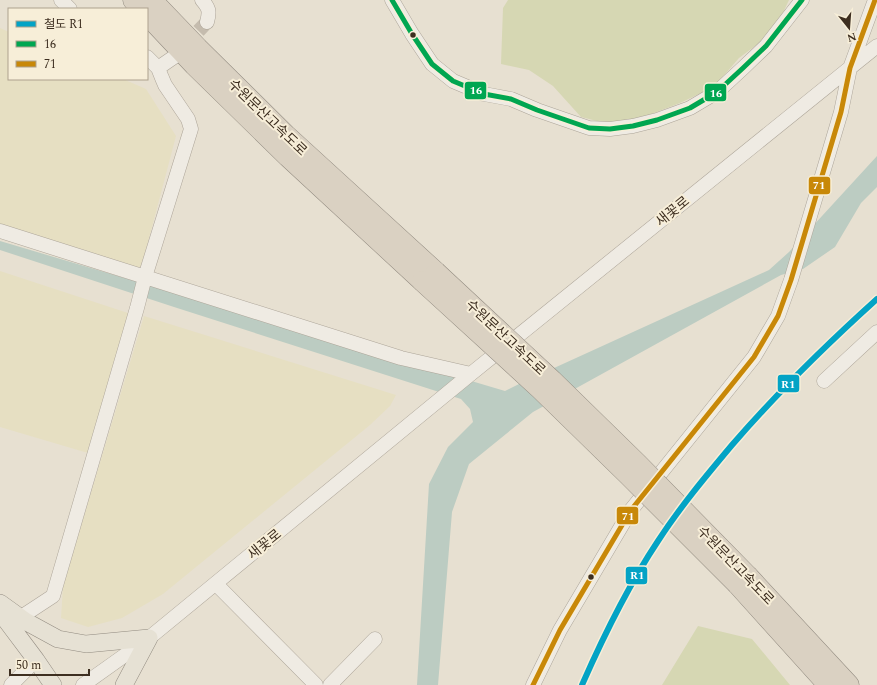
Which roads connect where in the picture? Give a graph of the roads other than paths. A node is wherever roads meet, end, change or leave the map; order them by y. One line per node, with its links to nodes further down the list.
1 (61, 0): 8 (street)
2 (132, 0): 9 (highway)
3 (152, 0): 18 (highway, 수원문산고속도로)
4 (202, 0): 11 (street)
5 (392, 0): 6 (street)
6 (802, 0)
7 (875, 0): 16 (street)
8 (69, 8)
9 (140, 8)
10 (148, 16): 18 (highway, 수원문산고속도로)
11 (207, 22)
12 (877, 46): 16 (street, 새꽃로)
13 (174, 57): 15 (street)
14 (148, 58): 15 (street)
15 (158, 68): 19 (street)
16 (850, 68): 21 (street, 새꽃로); 37 (street)
17 (0, 231): 19 (street)
18 (429, 277): 23 (highway, 수원문산고속도로, bridge)
19 (144, 279): 21 (street); 27 (street)
20 (877, 332): 22 (street)
21 (469, 375): 24 (street, 새꽃로)
22 (824, 381)
23 (743, 580): 38 (highway, 수원문산고속도로); 39 (highway, 수원문산고속도로)
24 (216, 584): 28 (street, 새꽃로); 35 (street)
25 (0, 603): 27 (main road)
26 (0, 612): 30 (main road)
27 (21, 617): 28 (main road)
28 (149, 638): 33 (street, 새꽃로); 34 (main road)
29 (375, 639): 36 (street)
30 (36, 660): 31 (street); 32 (main road)
31 (11, 685)
32 (53, 685)
33 (83, 685)
34 (124, 685)
35 (316, 685)
36 (330, 685)
37 (534, 685)
38 (828, 685)
39 (849, 685)

